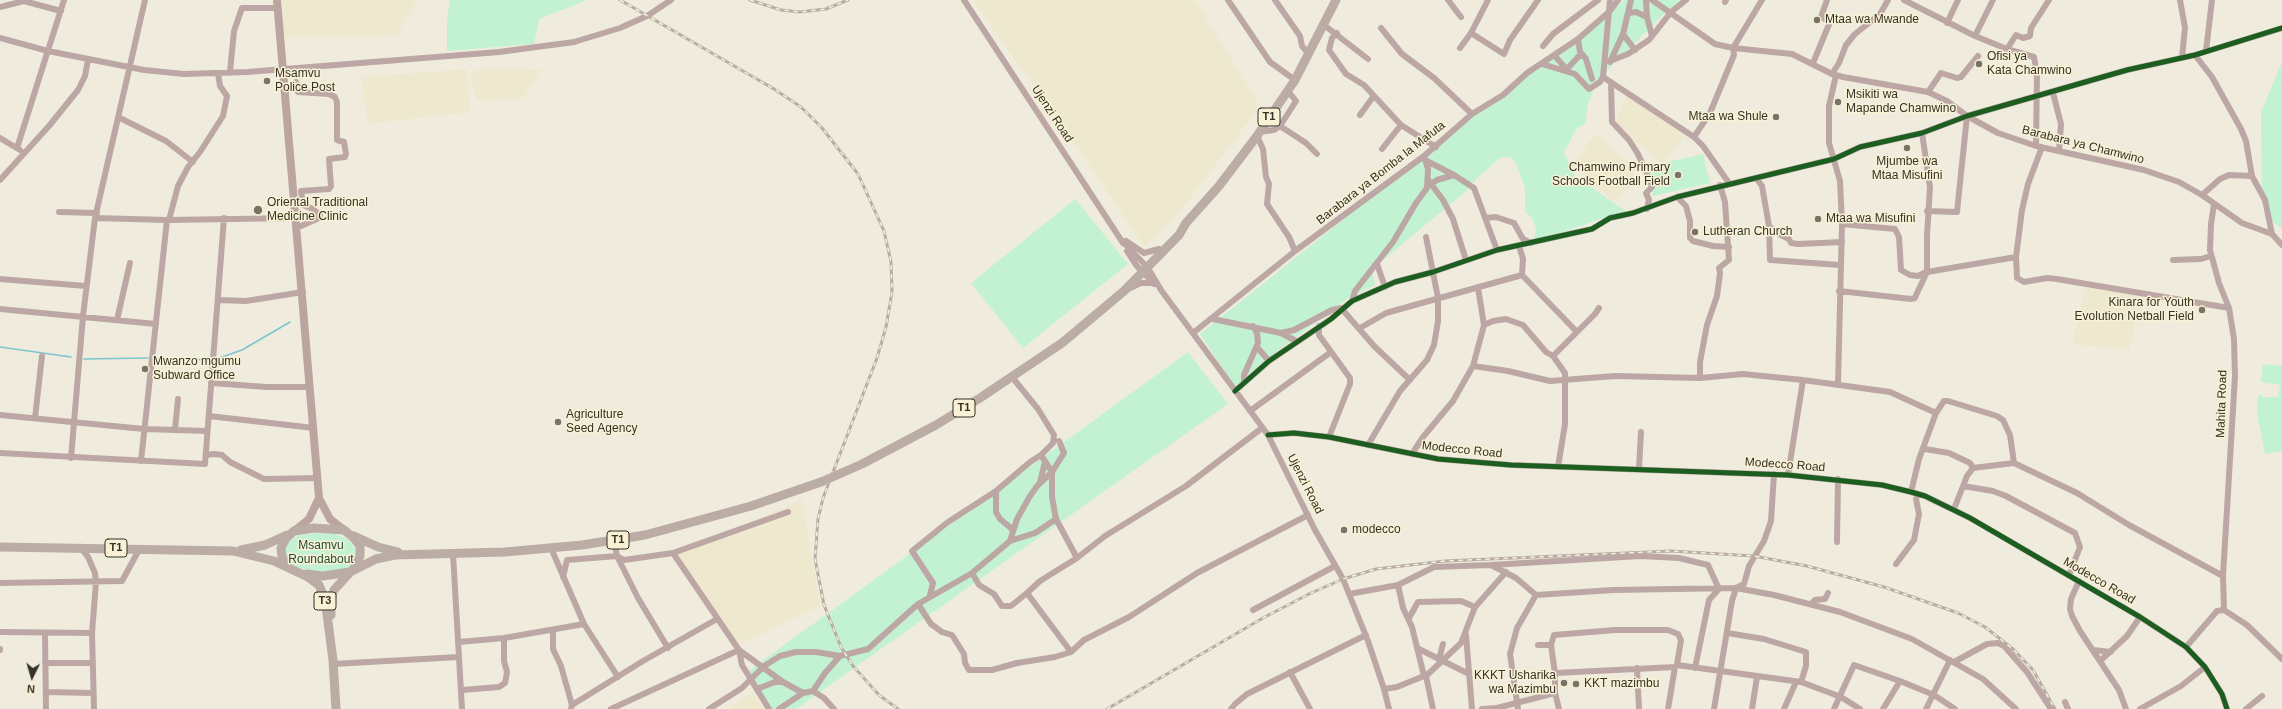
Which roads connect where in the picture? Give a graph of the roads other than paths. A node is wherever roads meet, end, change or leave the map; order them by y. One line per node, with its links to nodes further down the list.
1 (64, 0): 32 (street)
2 (145, 0): 68 (street)
3 (671, 0): 69 (street)
4 (964, 0): 126 (street, Ujenzi Road)
5 (1228, 0): 76 (street)
6 (1275, 0): 56 (street)
7 (1336, 0): 38 (highway, T1)
8 (1448, 0): 35 (street)
9 (1488, 0): 42 (street)
10 (1538, 0): 42 (street)
11 (1598, 0): 48 (street)
12 (1610, 0): 33 (street)
13 (1618, 0): 33 (street, Barabara ya Bomba la Mafuta)
14 (1624, 0): 34 (street)
15 (1631, 0): 34 (street)
16 (1646, 0): 36 (street)
17 (1652, 0): 31 (street, Barabara ya Chamwino)
18 (1677, 0): 31 (street)
19 (1686, 0): 31 (street)
20 (1762, 0): 50 (street)
21 (1827, 0): 66 (street)
22 (1888, 0): 74 (street)
23 (1904, 0): 37 (street)
24 (1958, 0): 37 (street)
25 (1994, 0): 45 (street)
26 (2049, 0): 51 (street)
27 (2180, 0): 62 (street)
28 (2212, 0): 55 (street)
29 (278, 4): 69 (main road); 70 (street)
30 (0, 7): 32 (street)
31 (1673, 10): 44 (street); 50 (street, Barabara ya Chamwino)
32 (61, 11): 53 (street)
33 (1610, 11): 47 (street, Barabara ya Bomba la Mafuta); 54 (street)
34 (1630, 11): 36 (street); 43 (street)
35 (1461, 17)
36 (1647, 18): 44 (street)
37 (1947, 23): 45 (street)
38 (1324, 25): 41 (street); 56 (highway, T1)
39 (1381, 28): 84 (street)
40 (2282, 28): 55 (street)
41 (1337, 33): 63 (street); 82 (street)
42 (1471, 33): 49 (street)
43 (1623, 34): 52 (street); 59 (street)
44 (1652, 36): 52 (street)
45 (1975, 36): 51 (street)
46 (0, 38): 53 (street)
47 (1578, 39): 57 (street, Barabara ya Bomba la Mafuta); 58 (street)
48 (1543, 46)
49 (1460, 48)
50 (1733, 48): 66 (street, Barabara ya Chamwino); 93 (street)
51 (2007, 49): 83 (street)
52 (1635, 50): 65 (street)
53 (48, 51): 64 (street); 96 (street)
54 (1606, 51): 59 (street); 73 (street)
55 (2206, 52): 60 (street)
56 (1309, 54): 76 (highway, T1)
57 (1554, 55): 67 (street, Barabara ya Bomba la Mafuta); 71 (street)
58 (1583, 55): 71 (street); 75 (street)
59 (1614, 55): 65 (street)
60 (2195, 55): 62 (street); 105 (street)
61 (1978, 56): 80 (street)
62 (2182, 57): 81 (street)
63 (1368, 59)
64 (88, 60): 68 (street); 99 (street)
65 (1610, 61): 73 (street)
66 (1813, 63): 74 (street, Barabara ya Chamwino)
67 (1542, 64): 71 (street); 84 (street, Barabara ya Bomba la Mafuta)
68 (129, 67): 72 (street); 87 (street)
69 (283, 68): 70 (street); 119 (main road)
70 (230, 72): 72 (street)
71 (1570, 72): 73 (street); 75 (street)
72 (218, 73): 103 (street)
73 (1604, 73): 75 (street); 78 (street)
74 (1834, 74): 80 (street, Barabara ya Chamwino); 102 (street)
75 (1592, 79)
76 (1295, 80): 79 (highway, T1)
77 (296, 82): 124 (street)
78 (1611, 82): 93 (street); 114 (street)
79 (1288, 90): 89 (street); 91 (highway, T1)
80 (1928, 92): 86 (street, Barabara ya Chamwino)
81 (2053, 93): 83 (street); 98 (street)
82 (1373, 97): 85 (street); 88 (street)
83 (2035, 98): 86 (street); 95 (street)
84 (1472, 114): 94 (street, Barabara ya Bomba la Mafuta)
85 (1360, 115)
86 (1967, 116): 90 (street); 95 (street, Barabara ya Chamwino); 116 (street)
87 (118, 117): 103 (street); 117 (street)
88 (1401, 125): 94 (street); 97 (street)
89 (1280, 126): 91 (street); 100 (street)
90 (1922, 133): 102 (street); 116 (street)
91 (1258, 134): 122 (highway, T1); 138 (street)
92 (0, 138): 96 (street)
93 (1694, 138): 109 (street)
94 (1436, 146): 101 (street, Barabara ya Bomba la Mafuta)
95 (2039, 147): 98 (street, Barabara ya Chamwino); 140 (street)
96 (17, 148): 99 (street)
97 (1382, 149)
98 (2059, 151): 111 (street, Barabara ya Chamwino)
99 (25, 154): 107 (street)
100 (1317, 154)
101 (1426, 159): 104 (street); 108 (street); 138 (street, Barabara ya Bomba la Mafuta)
102 (1834, 159): 106 (street); 123 (street)
103 (193, 162): 121 (street)
104 (1454, 175): 108 (street); 120 (street)
105 (2252, 176): 111 (street); 128 (street)
106 (1756, 178): 109 (street); 125 (street)
107 (0, 180)
108 (1430, 183): 141 (street); 144 (street)
109 (1730, 183): 110 (street)
110 (1720, 185): 112 (street); 135 (street)
111 (2202, 194): 113 (street, Barabara ya Chamwino)
112 (1677, 197): 114 (street); 135 (street)
113 (2214, 204): 128 (street, Barabara ya Chamwino); 139 (street, Mahita Road)
114 (1647, 209): 132 (street)
115 (59, 212): 117 (street)
116 (1927, 212): 148 (street)
117 (96, 215): 121 (street); 152 (street)
118 (224, 218): 119 (street); 121 (street); 160 (street)
119 (296, 218): 158 (main road)
120 (1486, 218): 132 (street); 137 (street)
121 (168, 220): 169 (street)
122 (1186, 223): 136 (highway, T1); 146 (highway, T1)
123 (1842, 224): 131 (street); 148 (street)
124 (301, 226)
125 (1770, 226): 127 (street); 130 (street)
126 (1116, 231): 136 (street); 146 (street, Ujenzi Road)
127 (1779, 234): 130 (street); 131 (street)
128 (2272, 234): 133 (street, Barabara ya Chamwino)
129 (1426, 237): 147 (street)
130 (1770, 238): 145 (street)
131 (1842, 242): 145 (street)
132 (1531, 243): 134 (street)
133 (2282, 245)
134 (1519, 246): 137 (street); 149 (street)
135 (1729, 247): 188 (street)
136 (1159, 249): 146 (highway, T1)
137 (1497, 250): 141 (street)
138 (1294, 251): 167 (street, Barabara ya Bomba la Mafuta)
139 (2211, 256): 142 (street); 164 (street, Mahita Road)
140 (2016, 257): 148 (street); 164 (street)
141 (1466, 260): 147 (street)
142 (2173, 260)
143 (130, 263): 168 (street)
144 (1377, 264): 153 (street); 161 (street)
145 (1840, 264): 157 (street)
146 (1143, 268): 151 (street, Ujenzi Road); 155 (street, Ujenzi Road); 156 (highway, T1); 171 (highway, T1)
147 (1433, 272): 153 (street); 159 (street)
148 (1926, 272): 157 (street)
149 (1522, 275): 154 (street); 176 (street)
150 (0, 279): 152 (street)
151 (1153, 283): 155 (street, Ujenzi Road); 156 (street)
152 (86, 286): 166 (street)
153 (1385, 286): 161 (street)
154 (1478, 288): 159 (street); 170 (street)
155 (1162, 290): 177 (street, Ujenzi Road)
156 (1124, 291): 171 (highway, T1)
157 (1839, 291): 194 (street)
158 (303, 292): 160 (street); 195 (main road)
159 (1438, 298): 174 (street); 190 (street)
160 (218, 300): 193 (street)
161 (1352, 301): 162 (street)
162 (1341, 308): 173 (street); 174 (street); 178 (street)
163 (1599, 308): 176 (street)
164 (2229, 308): 265 (street, Mahita Road)
165 (0, 309): 166 (street)
166 (83, 316): 168 (street); 203 (street)
167 (1213, 318): 172 (street); 177 (street, Barabara ya Bomba la Mafuta)
168 (118, 320): 169 (street)
169 (156, 324): 206 (street)
170 (1484, 325): 184 (street); 186 (street)
171 (1081, 326): 187 (highway, T1)
172 (1254, 326): 178 (street); 181 (street)
173 (1319, 326): 175 (street); 179 (street)
174 (1360, 328): 190 (street)
175 (1311, 331): 179 (street); 180 (street)
176 (1577, 332): 184 (street)
177 (1193, 333): 196 (street, Ujenzi Road)
178 (1281, 333): 180 (street)
179 (1318, 335): 182 (street)
180 (1296, 341): 185 (street)
181 (1257, 347): 185 (street); 192 (street)
182 (1330, 352): 198 (street); 211 (street)
183 (42, 356): 202 (street)
184 (1553, 356): 189 (street)
185 (1269, 361): 192 (street)
186 (1473, 366): 189 (street); 216 (street)
187 (1012, 377): 218 (street); 244 (highway, T1, bridge)
188 (1700, 378): 189 (street); 191 (street)
189 (1565, 379): 223 (street)
190 (1410, 380): 213 (street)
191 (1803, 380): 194 (street); 228 (street)
192 (1244, 382): 196 (street)
193 (211, 383): 195 (street); 201 (street)
194 (1838, 384): 199 (street)
195 (310, 387): 204 (main road)
196 (1235, 390): 198 (street, Ujenzi Road)
197 (178, 400): 207 (street)
198 (1250, 411): 205 (street, Ujenzi Road)
199 (1936, 413): 214 (street); 222 (street)
200 (0, 415): 202 (street)
201 (209, 416): 204 (street); 208 (street)
202 (35, 418): 203 (street)
203 (74, 421): 206 (street); 219 (street)
204 (314, 428): 229 (main road)
205 (1262, 428): 210 (street, Ujenzi Road); 256 (street)
206 (144, 429): 207 (street); 220 (street)
207 (175, 430): 208 (street)
208 (207, 431): 217 (street)
209 (1641, 432): 225 (street)
210 (1268, 435): 211 (street, Modecco Road); 239 (street, Ujenzi Road)
211 (1329, 437): 213 (street, Modecco Road)
212 (1060, 441): 226 (street)
213 (1368, 445): 216 (street, Modecco Road)
214 (1925, 449): 224 (street); 234 (street)
215 (0, 453): 219 (street)
216 (1412, 454): 223 (street, Modecco Road)
217 (206, 455): 220 (street); 229 (street)
218 (1041, 455): 221 (street); 233 (street)
219 (71, 458): 220 (street)
220 (141, 461)
221 (1045, 462): 226 (street); 231 (street)
222 (2014, 463): 224 (street); 265 (street)
223 (1558, 467): 225 (street, Modecco Road)
224 (1973, 468): 232 (street)
225 (1639, 469): 227 (street, Modecco Road)
226 (1052, 472): 231 (street); 240 (street)
227 (1774, 474): 228 (street, Modecco Road); 273 (street)
228 (1788, 475): 230 (street, Modecco Road)
229 (318, 478): 236 (main road)
230 (1838, 479): 234 (street, Modecco Road); 246 (street)
231 (1039, 484): 241 (street)
232 (1963, 486): 237 (street); 264 (street)
233 (996, 491): 241 (street); 270 (street)
234 (1911, 492): 235 (street, Modecco Road)
235 (1918, 494): 237 (street, Modecco Road); 257 (street)
236 (319, 498): 242 (main road); 243 (main road)
237 (1954, 509): 264 (street, Modecco Road)
238 (788, 512): 254 (street)
239 (1308, 515): 259 (street, Ujenzi Road); 307 (street)
240 (1056, 519): 245 (street); 256 (street)
241 (1012, 529): 245 (street)
242 (292, 532): 243 (highway, T1); 251 (highway, T1); 260 (highway)
243 (346, 532): 252 (highway, T1); 261 (highway)
244 (614, 541): 250 (highway, T1); 255 (street)
245 (1010, 541): 263 (street)
246 (1837, 542)
247 (0, 547): 248 (highway, T1)
248 (79, 547): 249 (highway, T1); 268 (street)
249 (140, 548): 251 (highway, T1); 268 (street)
250 (551, 548): 253 (highway, T1); 266 (street)
251 (233, 551): 260 (highway, T1)
252 (408, 553): 253 (highway, T1); 261 (highway, T1)
253 (453, 554): 297 (street)
254 (673, 554): 255 (street); 287 (street)
255 (617, 556): 266 (street); 303 (street)
256 (1077, 558): 275 (street)
257 (1896, 564)
258 (1491, 565): 262 (street); 271 (street); 274 (street)
259 (1335, 566): 277 (street, Ujenzi Road); 283 (street)
260 (293, 570): 261 (highway, T1); 298 (highway, T3)
261 (351, 571): 298 (highway, T3)
262 (1506, 572): 278 (street); 282 (street)
263 (972, 573): 272 (street); 275 (street)
264 (2069, 575): 267 (street, Modecco Road)
265 (2223, 576): 284 (street, Mahita Road)
266 (563, 577): 288 (street)
267 (2079, 581): 285 (street, Modecco Road); 306 (street)
268 (96, 582): 269 (street); 292 (street)
269 (0, 583)
270 (932, 583): 272 (street); 279 (street)
271 (1398, 585): 277 (street); 286 (street)
272 (943, 588): 279 (street)
273 (1736, 588): 274 (street); 281 (street); 293 (street)
274 (1719, 590): 278 (street); 322 (street)
275 (1028, 593): 307 (street)
276 (1828, 593): 281 (street)
277 (1349, 594): 295 (street, Ujenzi Road)
278 (1536, 595): 346 (street)
279 (929, 596): 280 (street)
280 (918, 604): 307 (street); 309 (street)
281 (1811, 604): 313 (street)
282 (1475, 607): 286 (street); 290 (street)
283 (1253, 610)
284 (2224, 610): 302 (street); 311 (street)
285 (2140, 617): 302 (street, Modecco Road); 308 (street)
286 (1408, 618): 304 (street)
287 (717, 619): 303 (street); 305 (street)
288 (584, 624): 289 (street); 328 (street)
289 (553, 630): 296 (street); 347 (street)
290 (1466, 631): 312 (street); 326 (street)
291 (0, 632): 294 (street)
292 (92, 633): 294 (street); 316 (street)
293 (1727, 633): 323 (street); 333 (street)
294 (45, 634): 315 (street)
295 (1366, 635): 324 (street); 335 (street, Ujenzi Road)
296 (504, 638): 297 (street); 336 (street)
297 (459, 642): 310 (street)
298 (331, 644): 317 (highway, T3)
299 (1443, 644): 312 (street)
300 (1538, 645): 301 (street)
301 (1551, 645): 319 (street); 325 (street)
302 (2186, 647): 320 (street, Modecco Road)
303 (668, 648): 328 (street)
304 (1417, 648): 312 (street); 327 (street)
305 (739, 650): 318 (street); 331 (street); 353 (street)
306 (2093, 650): 308 (street); 314 (street)
307 (1071, 652)
308 (2112, 652): 314 (street)
309 (840, 656): 318 (street); 337 (street)
310 (459, 657): 317 (street); 336 (street)
311 (2282, 659)
312 (1442, 660): 326 (street); 327 (street)
313 (1952, 661): 342 (street); 374 (street); 375 (street)
314 (2100, 661): 377 (street)
315 (45, 663): 316 (street); 338 (street)
316 (92, 663): 339 (street)
317 (333, 664): 351 (highway, T3)
318 (764, 666): 331 (street); 332 (street)
319 (1676, 666): 321 (street); 322 (street); 365 (street)
320 (2206, 667): 378 (street); 379 (street, Modecco Road)
321 (1637, 668): 325 (street); 364 (street)
322 (1694, 668): 323 (street)
323 (1722, 671): 329 (street); 366 (street)
324 (1290, 672): 358 (street); 359 (street)
325 (1555, 673): 341 (street)
326 (1469, 674): 361 (street)
327 (1425, 676): 335 (street); 360 (street)
328 (618, 677): 347 (street)
329 (1757, 678): 333 (street); 367 (street)
330 (1900, 680): 342 (street); 344 (street); 371 (street)
331 (750, 682): 334 (street); 354 (street)
332 (783, 682): 334 (street); 340 (street)
333 (1798, 682): 344 (street); 368 (street)
334 (757, 689): 355 (street)
335 (1384, 689): 348 (street, Ujenzi Road)
336 (462, 690): 352 (street)
337 (813, 691): 340 (street); 357 (street)
338 (46, 692): 339 (street); 349 (street)
339 (93, 693): 350 (street)
340 (803, 693): 356 (street)
341 (1555, 693): 346 (street); 363 (street)
342 (1934, 695): 372 (street); 373 (street)
343 (2262, 696): 380 (street)
344 (1841, 697): 369 (street); 370 (street)
345 (2065, 702): 376 (street)
346 (1517, 706): 362 (street)
347 (571, 707)
348 (1387, 708)
349 (46, 709)
350 (94, 709)
351 (336, 709)
352 (462, 709)
353 (611, 709)
354 (709, 709)
355 (769, 709)
356 (779, 709)
357 (834, 709)
358 (1231, 709)
359 (1310, 709)
360 (1433, 709)
361 (1472, 709)
362 (1482, 709)
363 (1559, 709)
364 (1639, 709)
365 (1668, 709)
366 (1714, 709)
367 (1752, 709)
368 (1784, 709)
369 (1834, 709)
370 (1860, 709)
371 (1883, 709)
372 (1926, 709)
373 (1955, 709)
374 (2016, 709)
375 (2051, 709)
376 (2068, 709)
377 (2126, 709)
378 (2140, 709)
379 (2227, 709)
380 (2246, 709)

